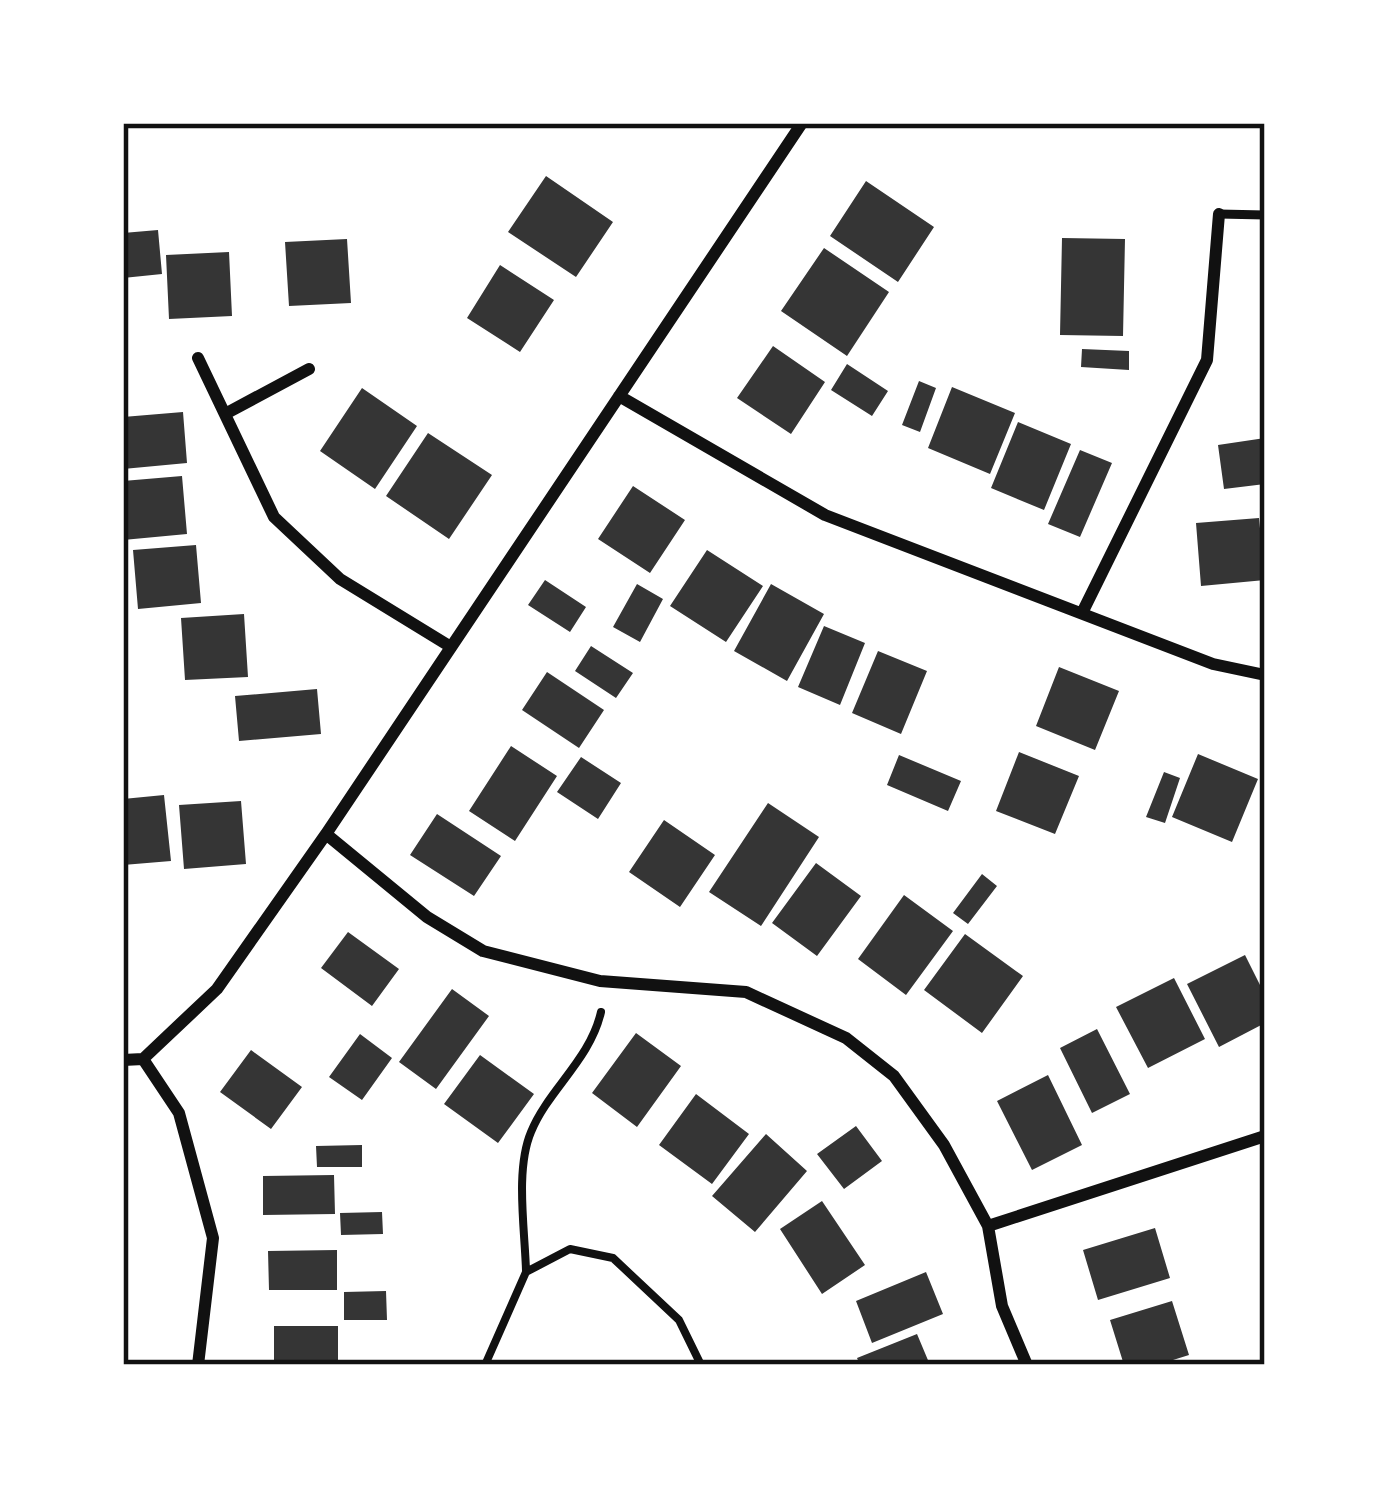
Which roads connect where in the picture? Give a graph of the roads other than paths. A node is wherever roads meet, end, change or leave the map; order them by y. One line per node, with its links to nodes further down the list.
1 (802, 123): 6 (street)
2 (1219, 214): 3 (lane); 8 (street)
3 (1265, 215)
4 (198, 358): 7 (street)
5 (309, 369): 7 (street)
6 (619, 396): 8 (street); 9 (street)
7 (225, 414): 9 (street)
8 (1083, 611): 10 (street)
9 (451, 647): 11 (street)
10 (1265, 675)
11 (326, 834): 12 (street); 15 (street)
12 (143, 1059): 13 (street); 16 (street)
13 (123, 1060)
14 (1265, 1136): 15 (street)
15 (988, 1226): 17 (street)
16 (198, 1365)
17 (1027, 1365)

